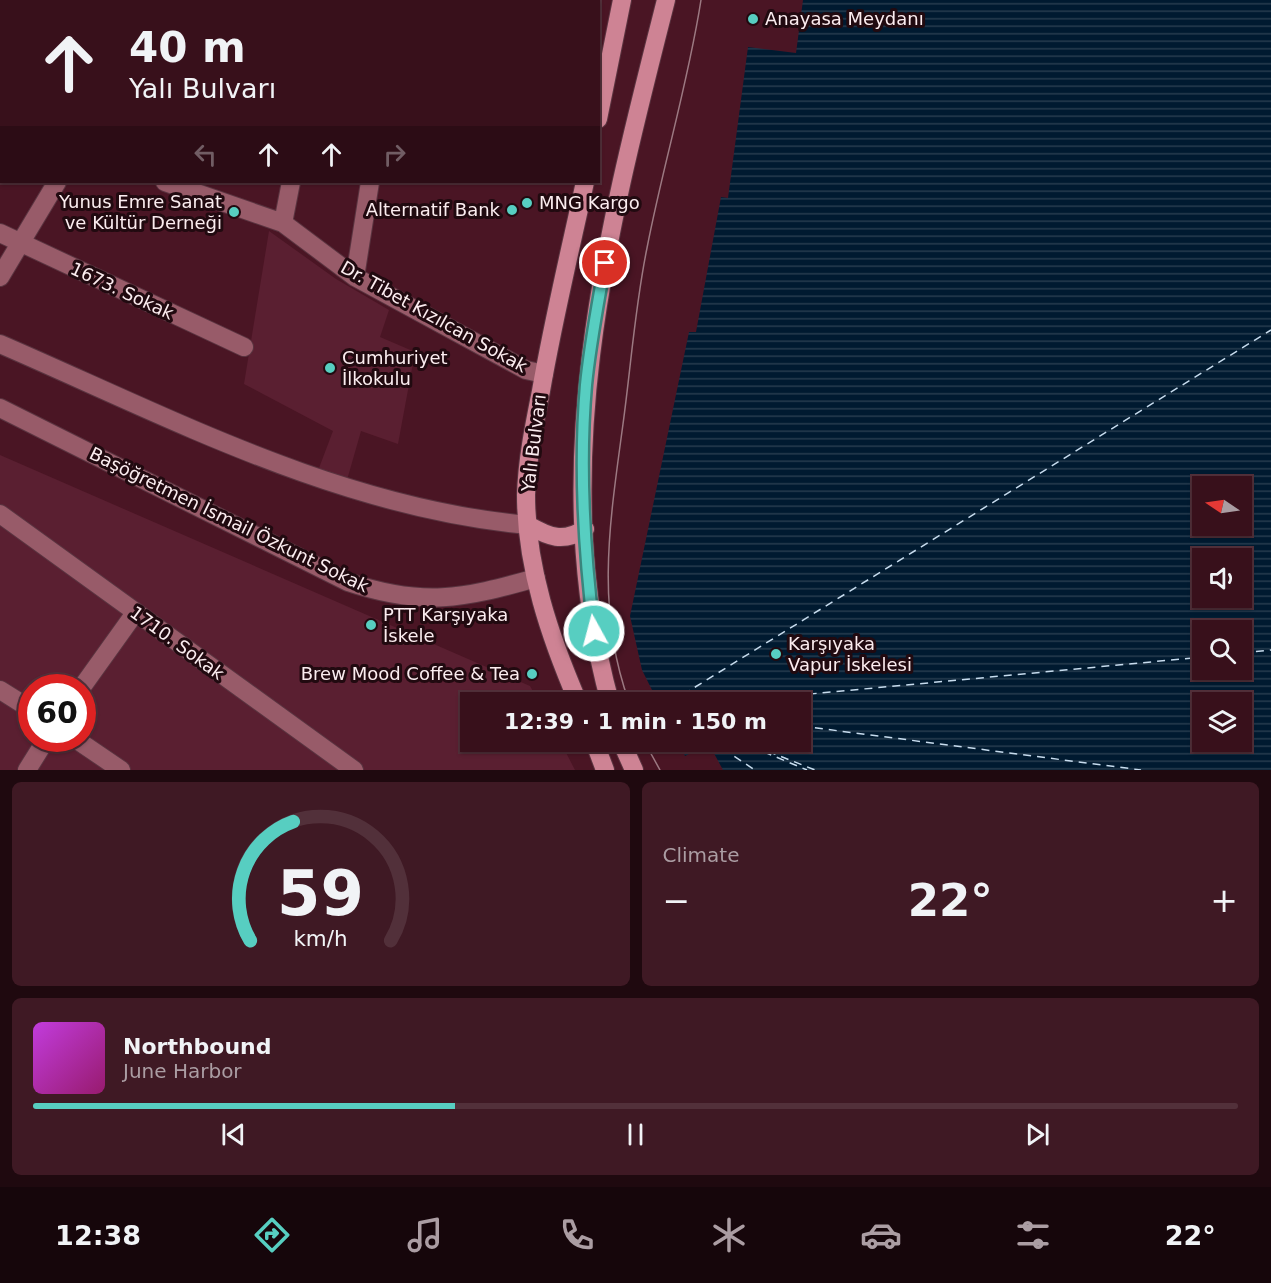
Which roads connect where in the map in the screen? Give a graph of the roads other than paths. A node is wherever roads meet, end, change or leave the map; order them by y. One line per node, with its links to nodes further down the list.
1 (622, 0): 3 (main road)
2 (666, 0): 19 (main road)
3 (600, 109)
4 (56, 183): 11 (street)
5 (168, 183): 9 (street, Dr. Tibet Kızılcan Sokak)
6 (291, 183): 9 (street)
7 (370, 183): 13 (street)
8 (585, 183): 16 (main road, Yalı Bulvarı)
9 (283, 223): 13 (street, Dr. Tibet Kızılcan Sokak)
10 (0, 233): 11 (street, 1673. Sokak)
11 (19, 244): 12 (street); 15 (street, 1673. Sokak)
12 (0, 277)
13 (355, 277): 16 (street, Dr. Tibet Kızılcan Sokak)
14 (0, 344): 20 (street)
15 (244, 347)
16 (544, 374): 20 (main road, Yalı Bulvarı)
17 (0, 408): 21 (street, Başöğretmen İsmail Özkunt Sokak)
18 (1, 516): 22 (street, 1710. Sokak)
19 (585, 521): 20 (main road); 26 (main road)
20 (528, 525): 21 (main road, Yalı Bulvarı)
21 (536, 578): 25 (main road, Yalı Bulvarı)
22 (135, 613): 23 (street); 34 (street, 1710. Sokak)
23 (91, 674)
24 (0, 690): 27 (street)
25 (574, 692)
26 (608, 692)
27 (18, 701)
28 (39, 752): 32 (street)
29 (95, 752): 33 (street)
30 (598, 752): 35 (main road)
31 (626, 752): 36 (main road)
32 (27, 770)
33 (121, 770)
34 (354, 770)
35 (605, 770)
36 (634, 770)

